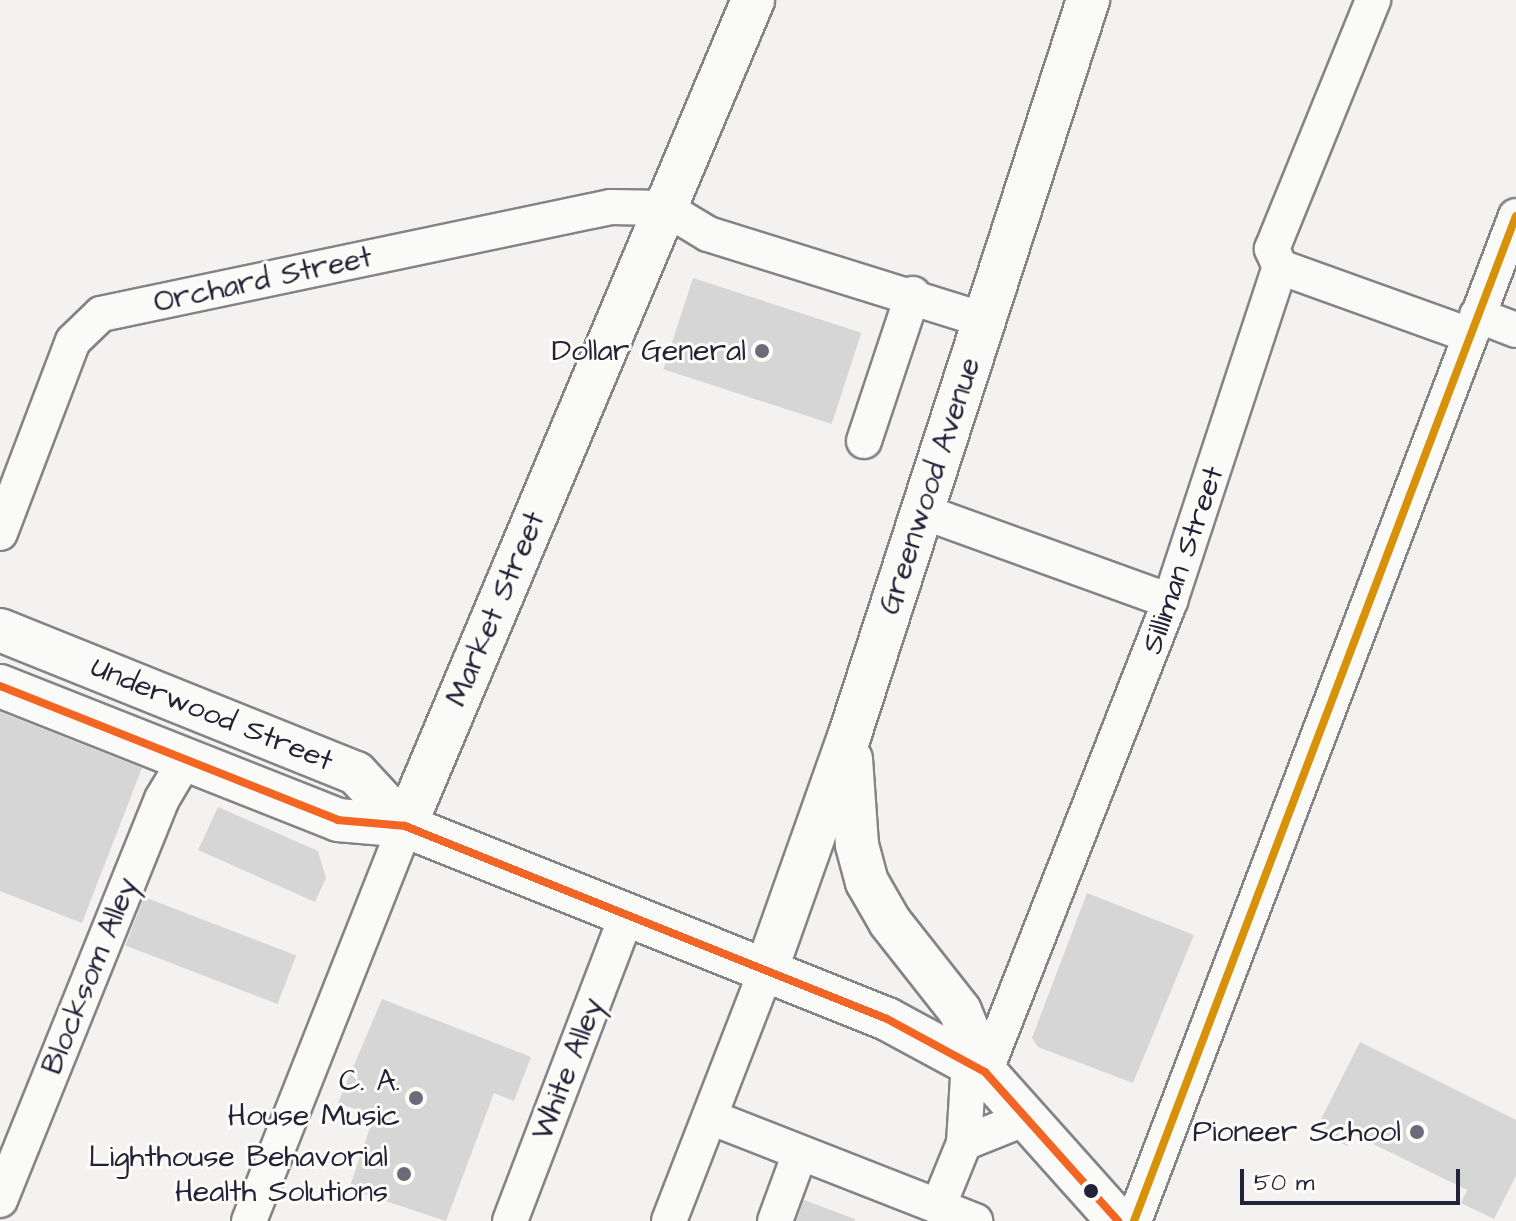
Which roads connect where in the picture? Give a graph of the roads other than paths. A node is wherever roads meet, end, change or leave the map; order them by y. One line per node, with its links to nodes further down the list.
1 (753, 0): 4 (main road, Market Street)
2 (1088, 0): 8 (main road, Greenwood Avenue)
3 (1373, 0): 6 (street, Silliman Street)
4 (665, 208): 7 (street); 12 (street, Orchard Street); 20 (main road, Market Street)
5 (1516, 216): 9 (street)
6 (1280, 267): 9 (street); 15 (street, Silliman Street)
7 (913, 294): 8 (street); 11 (street)
8 (984, 320): 13 (main road, Greenwood Avenue)
9 (1473, 325): 10 (street); 36 (street)
10 (1516, 330)
11 (864, 441)
12 (13, 462): 14 (street, Orchard Street)
13 (921, 511): 15 (street); 18 (main road, Greenwood Avenue)
14 (0, 533)
15 (1170, 601): 23 (street, Silliman Street)
16 (0, 630): 20 (main road, Underwood Street)
17 (0, 686): 19 (main road, Underwood Street)
18 (849, 737): 22 (main road, Greenwood Avenue); 23 (main road)
19 (187, 757): 20 (main road, Underwood Street); 28 (street, Blocksom Alley)
20 (405, 826): 21 (main road, Underwood Street); 30 (street, Market Street)
21 (626, 918): 22 (main road, Underwood Street); 31 (street, White Alley)
22 (766, 971): 23 (main road, Underwood Street); 24 (street)
23 (977, 1067): 25 (main road, Underwood Street); 26 (street, Silliman Street)
24 (710, 1117): 27 (street); 32 (street)
25 (1029, 1117): 26 (street); 35 (main road, Underwood Street)
26 (964, 1143): 29 (street, Silliman Street)
27 (800, 1153): 29 (street); 33 (street)
28 (0, 1200)
29 (938, 1207): 34 (street)
30 (249, 1221)
31 (510, 1221)
32 (669, 1221)
33 (775, 1221)
34 (975, 1221)
35 (1118, 1221)
36 (1134, 1221)

